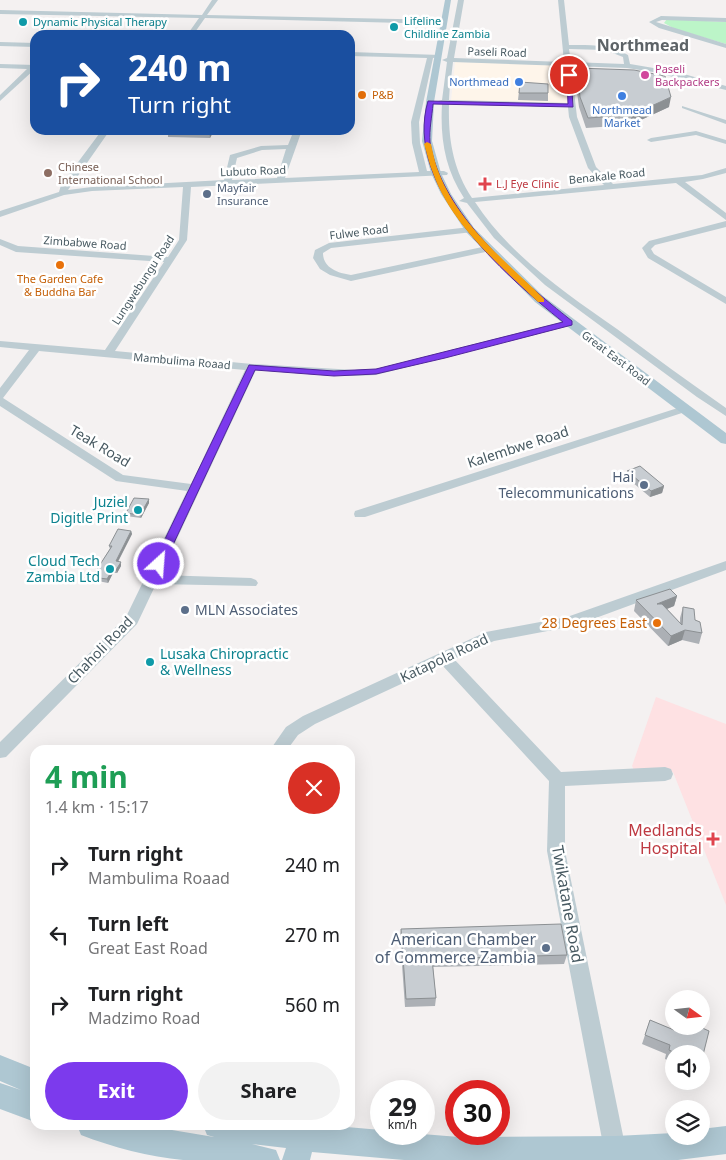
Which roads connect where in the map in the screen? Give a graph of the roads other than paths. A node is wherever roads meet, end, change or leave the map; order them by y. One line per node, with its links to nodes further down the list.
1 (214, 0): 7 (street)
2 (448, 0): 9 (main road, Great East Road)
3 (454, 0): 17 (main road, Great East Road)
4 (461, 0): 17 (street)
5 (561, 0): 14 (street)
6 (0, 12): 7 (street)
7 (202, 17): 9 (street); 10 (street)
8 (726, 20): 13 (street)
9 (444, 22): 17 (main road, Great East Road)
10 (193, 30)
11 (0, 44): 12 (street)
12 (30, 45)
13 (726, 46)
14 (565, 47): 18 (street); 21 (street)
15 (355, 54): 16 (street, Paseli Road)
16 (430, 56): 17 (street, Paseli Road); 37 (street)
17 (445, 59): 23 (street); 24 (street, Paseli Road); 27 (main road, Great East Road)
18 (568, 64): 21 (street, Paseli Road); 24 (street, Paseli Road); 28 (street)
19 (0, 66): 20 (street)
20 (30, 66)
21 (627, 66): 25 (street, Paseli Road)
22 (30, 70): 26 (street)
23 (447, 78): 24 (street); 27 (street)
24 (493, 82): 27 (street); 28 (street)
25 (726, 88)
26 (1, 98)
27 (438, 102): 37 (main road, Great East Road); 44 (street)
28 (571, 105): 42 (street)
29 (684, 107): 30 (street)
30 (726, 122)
31 (102, 135): 43 (street)
32 (296, 135): 35 (street)
33 (651, 140): 34 (street)
34 (724, 140)
35 (290, 147): 39 (street); 40 (street)
36 (726, 170): 38 (street, Benakale Road)
37 (435, 173): 39 (street, Lubuto Road); 44 (main road, Great East Road); 48 (main road, Great East Road)
38 (678, 180): 42 (street, Benakale Road); 46 (street)
39 (280, 181): 40 (street, Lubuto Road)
40 (227, 183): 41 (street, Lubuto Road)
41 (187, 185): 43 (street, Lubuto Road); 51 (street, Lungwebungu Road)
42 (611, 187): 44 (street, Benakale Road)
43 (63, 193): 45 (street, Lubuto Road)
44 (465, 201): 61 (main road, Great East Road)
45 (0, 214)
46 (726, 216)
47 (726, 224): 52 (street)
48 (470, 230): 50 (main road, Great East Road); 50 (street, Fulwe Road)
49 (0, 242): 51 (street, Zimbabwe Road)
50 (487, 249): 53 (main road, Great East Road)
51 (170, 260): 56 (street, Lungwebungu Road)
52 (726, 301)
53 (569, 323): 57 (street, Mambulima Roaad); 60 (main road, Great East Road)
54 (0, 344): 55 (street, Mambulima Roaad)
55 (35, 349): 56 (street, Mambulima Roaad); 58 (street)
56 (108, 354): 57 (street, Mambulima Roaad)
57 (252, 367): 64 (street, Chaholi Road)
58 (0, 396)
59 (0, 401): 64 (street, Teak Road)
60 (684, 409): 63 (main road, Great East Road); 65 (street, Kalembwe Road)
61 (719, 409): 62 (main road, Great East Road)
62 (726, 426)
63 (726, 440)
64 (196, 488): 67 (street, Chaholi Road)
65 (360, 514)
66 (726, 564): 69 (street, Katapola Road)
67 (152, 579): 68 (street); 71 (street, Chaholi Road)
68 (251, 583)
69 (444, 658): 70 (street, Katapola Road); 73 (street)
70 (282, 745)
71 (0, 752)
72 (665, 774): 73 (street)
73 (558, 779): 83 (street, Twikatane Road)
74 (0, 1068): 75 (main road)
75 (30, 1080)
76 (0, 1096): 77 (main road)
77 (30, 1106)
78 (132, 1130): 80 (main road)
79 (235, 1130): 82 (main road)
80 (148, 1132): 84 (main road)
81 (726, 1140): 83 (main road)
82 (300, 1149): 83 (main road)
83 (617, 1155)
84 (257, 1159)

